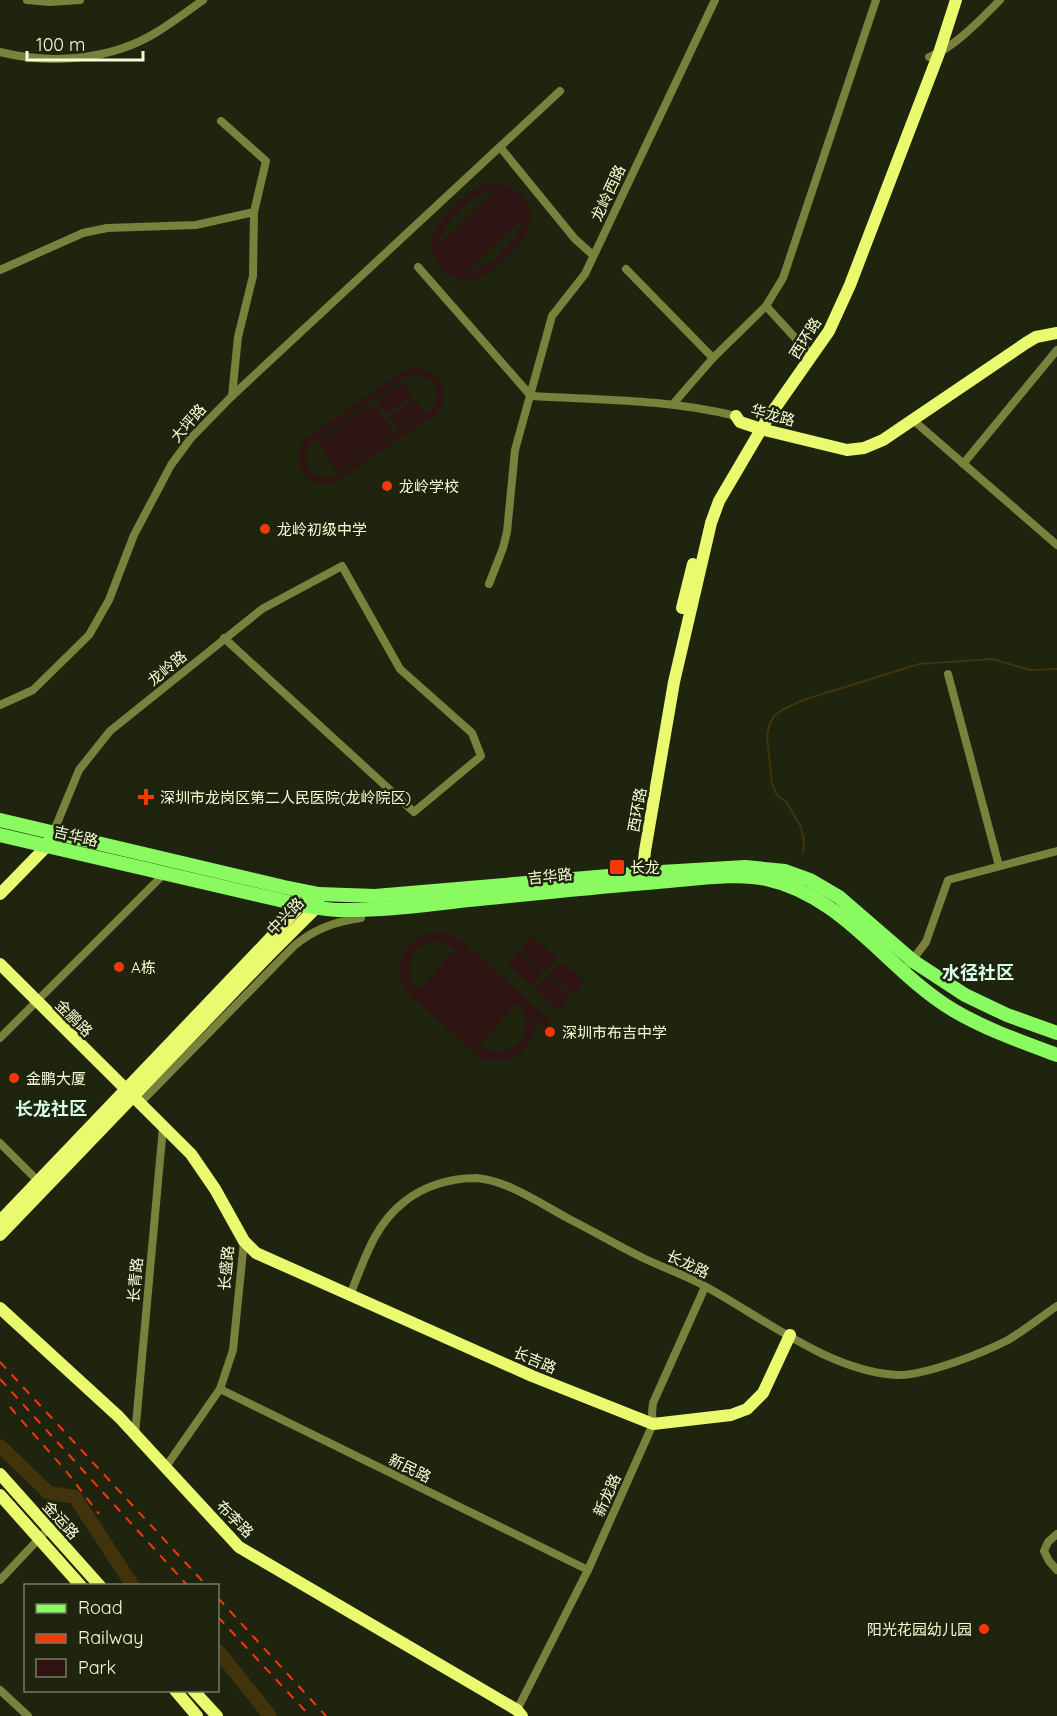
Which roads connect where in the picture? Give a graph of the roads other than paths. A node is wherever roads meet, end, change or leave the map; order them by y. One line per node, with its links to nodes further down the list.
1 (27, 0): 2 (street)
2 (80, 0)
3 (203, 0): 9 (street)
4 (715, 0): 15 (street, 龙岭西路)
5 (876, 0): 19 (street)
6 (948, 0): 10 (main road, 西环路)
7 (956, 0): 10 (main road, 西环路)
8 (1000, 0): 10 (street)
9 (0, 52)
10 (934, 55): 23 (main road, 西环路); 30 (main road, 西环路)
11 (560, 91): 13 (street, 大坪路)
12 (221, 121): 14 (street)
13 (500, 147): 15 (street); 25 (street, 大坪路)
14 (254, 212): 18 (street); 25 (street)
15 (593, 255): 26 (street, 龙岭西路)
16 (418, 267): 26 (street)
17 (626, 269): 24 (street)
18 (0, 270)
19 (766, 306): 23 (street); 24 (street)
20 (1057, 326): 30 (main road, 华龙路)
21 (1057, 333): 29 (main road, 华龙路)
22 (1057, 350): 31 (street)
23 (808, 352): 30 (main road, 西环路)
24 (713, 358): 27 (street)
25 (232, 396): 36 (street, 大坪路)
26 (531, 396): 27 (street); 33 (street, 龙岭西路)
27 (673, 404): 28 (street)
28 (736, 416): 30 (main road, 华龙路)
29 (913, 420): 30 (main road, 华龙路); 31 (street)
30 (761, 424): 44 (main road, 西环路)
31 (963, 464): 32 (street)
32 (1057, 545)
33 (489, 584)
34 (224, 638): 34 (street, 龙岭路); 38 (street, 龙岭路)
35 (948, 674): 42 (street)
36 (0, 705)
37 (0, 820): 38 (main road, 吉华路)
38 (53, 833): 40 (main road); 46 (main road, 吉华路)
39 (0, 835): 40 (main road, 吉华路)
40 (47, 846): 43 (main road, 吉华路); 45 (main road)
41 (1057, 851): 42 (street)
42 (999, 866): 51 (street)
43 (164, 874): 47 (main road, 吉华路); 52 (street)
44 (640, 877): 46 (main road, 吉华路); 48 (main road, 吉华路); 51 (main road, 吉华路)
45 (0, 894)
46 (318, 901): 47 (main road, 吉华路); 48 (main road, 吉华路); 49 (main road, 中兴路)
47 (301, 905): 49 (main road, 中兴路)
48 (361, 909): 56 (street)
49 (263, 954): 60 (main road, 中兴路, bridge); 61 (main road, 中兴路, bridge)
50 (0, 964): 52 (main road, 金鹏路)
51 (908, 966): 53 (main road, 吉华路); 55 (main road, 吉华路)
52 (37, 1001): 54 (street); 56 (main road, 金鹏路)
53 (1057, 1033)
54 (0, 1038)
55 (1057, 1055)
56 (133, 1098): 57 (main road, 长盛路); 59 (street); 61 (street)
57 (162, 1127): 62 (main road, 长盛路); 70 (street, 长青路)
58 (0, 1143): 59 (street)
59 (40, 1183): 60 (street)
60 (0, 1222)
61 (0, 1233)
62 (244, 1241): 64 (main road, 长吉路); 68 (street, 长盛路)
63 (705, 1287): 64 (street, 长龙路); 67 (street, 长龙路); 69 (street, 新龙路)
64 (350, 1295): 69 (main road, 长吉路)
65 (1057, 1306): 67 (street, 长龙路)
66 (0, 1308): 70 (main road, 布李路)
67 (790, 1335): 69 (main road, 长吉路)
68 (220, 1389): 71 (street, 长盛路); 77 (street, 新民路)
69 (654, 1424): 77 (street, 新龙路)
70 (135, 1434): 71 (main road, 布李路)
71 (165, 1468): 85 (main road, 布李路)
72 (0, 1474): 74 (main road, 金运路)
73 (0, 1495): 76 (main road, 金运路)
74 (49, 1528): 76 (street); 81 (main road, 金运路)
75 (1057, 1534): 78 (street)
76 (39, 1539): 79 (street); 80 (main road, 金运路)
77 (588, 1570): 85 (street, 新龙路)
78 (1057, 1570)
79 (0, 1580)
80 (79, 1584)
81 (98, 1584)
82 (0, 1690): 86 (street)
83 (177, 1692): 87 (main road)
84 (196, 1692): 88 (main road)
85 (519, 1713)
86 (28, 1716)
87 (198, 1716)
88 (217, 1716)

